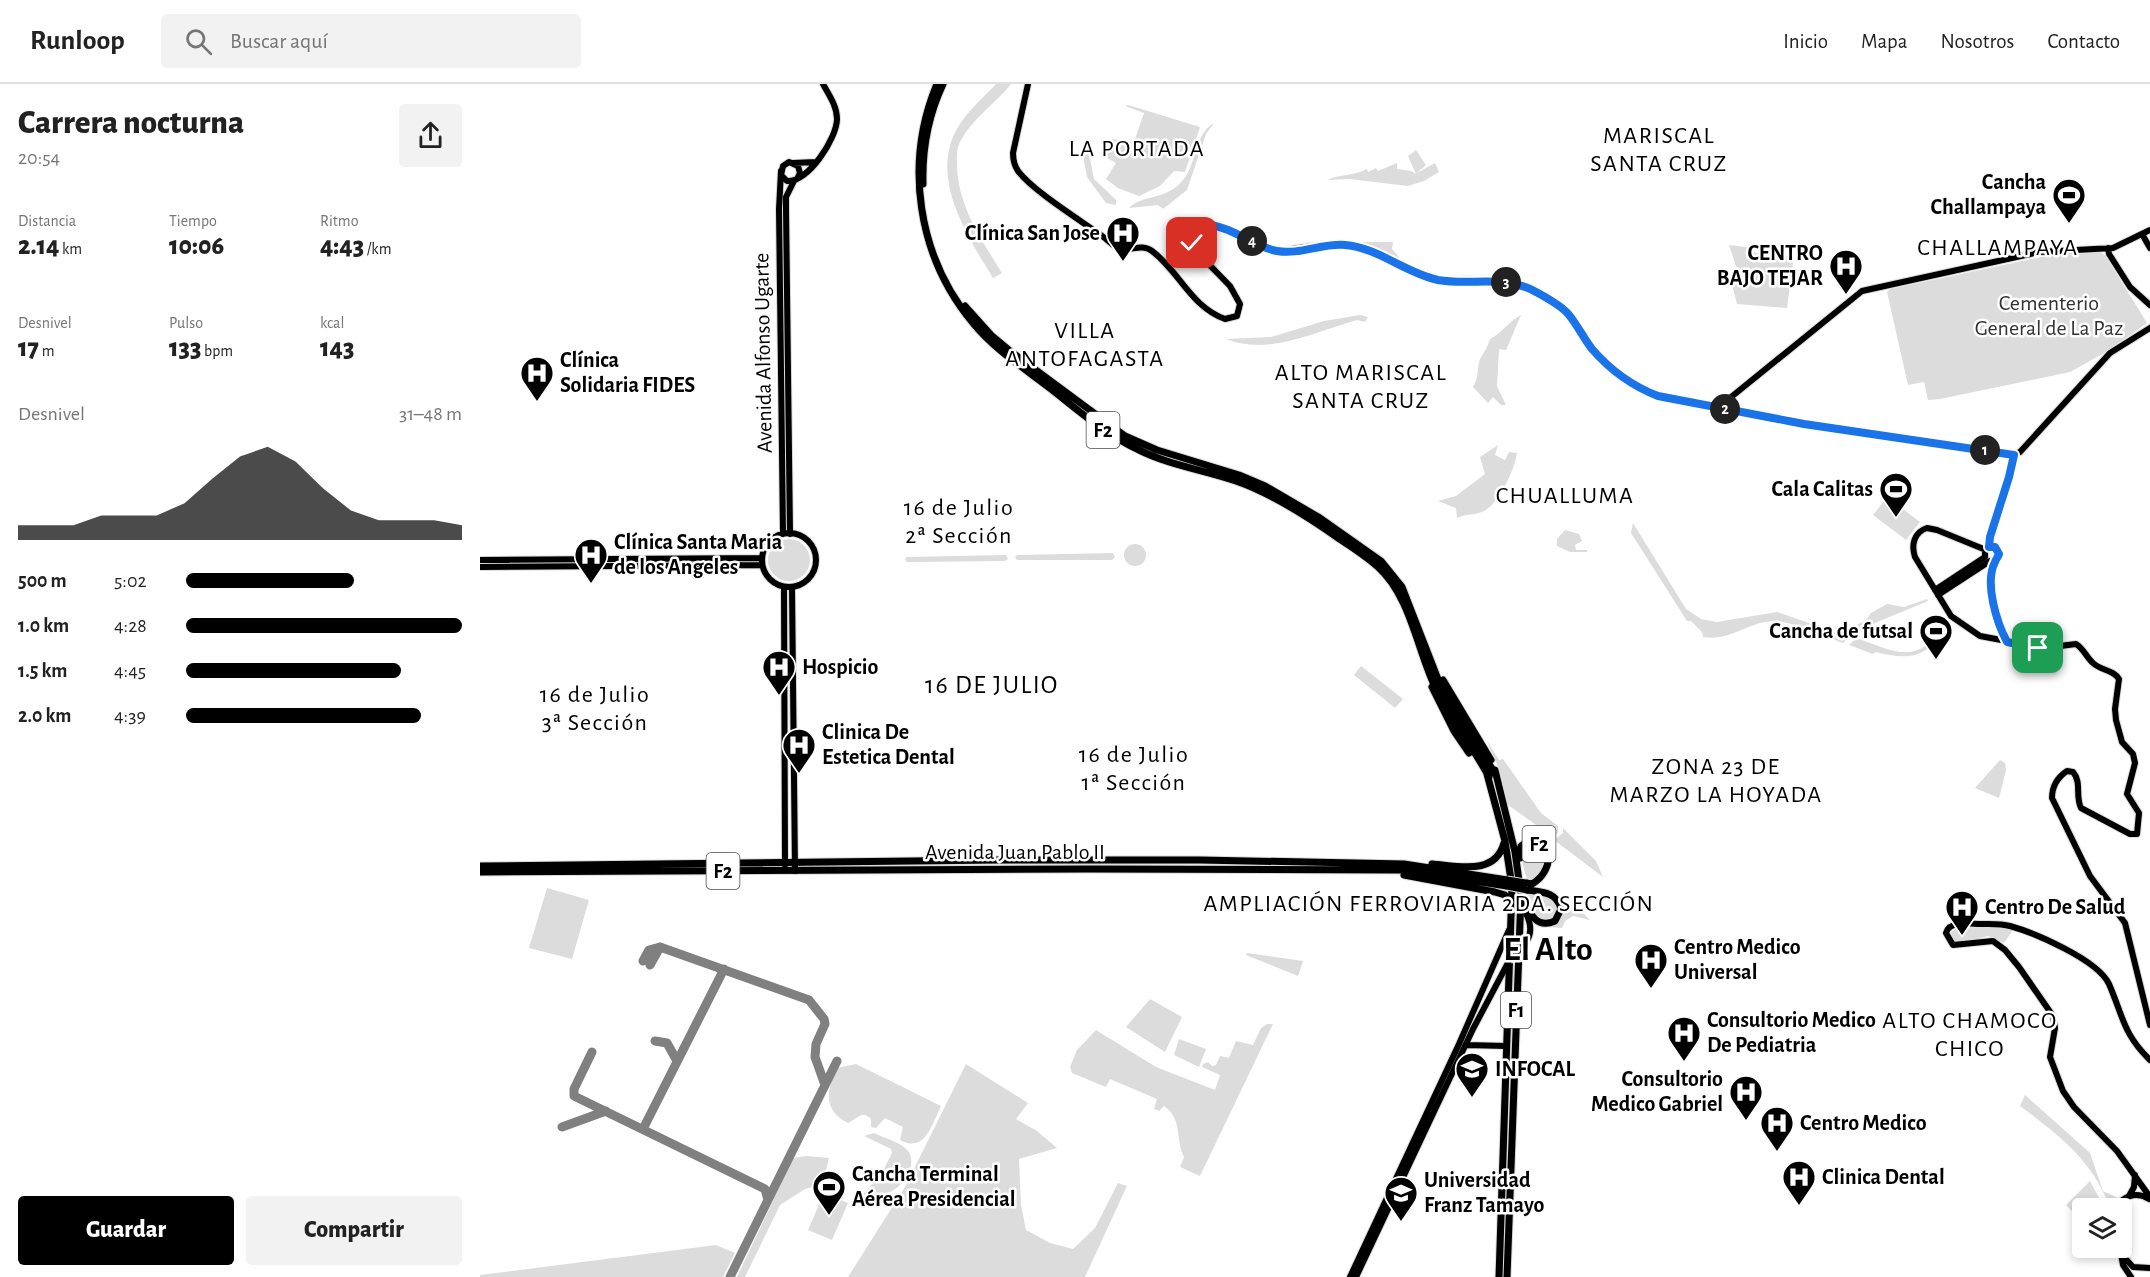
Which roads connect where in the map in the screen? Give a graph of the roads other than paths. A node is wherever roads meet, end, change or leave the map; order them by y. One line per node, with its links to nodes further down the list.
1 (823, 84): 5 (main road)
2 (937, 84): 26 (highway, F2)
3 (943, 84): 26 (highway, F2)
4 (1028, 84): 15 (main road)
5 (816, 162): 6 (main road); 8 (main road)
6 (793, 163): 7 (main road); 8 (main road)
7 (781, 171): 8 (main road); 17 (main road, Avenida Alfonso Ugarte)
8 (796, 180): 17 (main road, Avenida Alfonso Ugarte)
9 (2150, 230): 10 (main road)
10 (2142, 234): 11 (main road); 12 (main road)
11 (2108, 248): 13 (main road); 15 (main road)
12 (2150, 248)
13 (2150, 305)
14 (2150, 328): 16 (main road)
15 (1722, 408): 16 (main road)
16 (2014, 455): 18 (main road)
17 (786, 534): 20 (main road); 23 (main road)
18 (1989, 555): 24 (main road); 24 (main road); 25 (main road)
19 (480, 560): 20 (main road)
20 (762, 561): 21 (main road); 22 (main road)
21 (480, 567)
22 (784, 587): 23 (main road); 32 (main road)
23 (792, 587): 31 (main road)
24 (1937, 593): 25 (main road)
25 (2007, 642): 40 (main road)
26 (1430, 666): 27 (highway, F2); 27 (highway, F2)
27 (1492, 776): 28 (highway, F2); 35 (highway, F2)
28 (1505, 841): 29 (highway, F2); 39 (highway, F1)
29 (1404, 864): 31 (highway, Avenida Juan Pablo II / F2); 36 (highway, Avenida Juan Pablo II / F2)
30 (480, 866): 32 (highway, Avenida Juan Pablo II / F2)
31 (795, 866): 32 (highway, Avenida Juan Pablo II / F2); 33 (highway, Avenida Juan Pablo II / F2)
32 (785, 867): 34 (highway, Avenida Juan Pablo II / F2)
33 (1369, 871): 36 (highway, Avenida Juan Pablo II / F2); 39 (highway, F2)
34 (480, 872)
35 (1520, 876): 37 (highway, F2); 37 (highway, F2)
36 (1507, 883): 37 (highway, Avenida Juan Pablo II / F2, bridge)
37 (1527, 888): 37 (highway, Avenida Juan Pablo II / F2); 38 (highway, F1)
38 (1521, 903): 41 (main road, bridge); 54 (highway, F1)
39 (1512, 917): 42 (highway, F1); 51 (main road)
40 (2150, 1025)
41 (1466, 1045): 42 (main road); 52 (main road)
42 (1506, 1046): 53 (highway, F1)
43 (2150, 1060): 44 (main road)
44 (2134, 1173): 45 (main road); 47 (main road)
45 (2129, 1197): 46 (main road); 47 (main road)
46 (2126, 1198)
47 (2150, 1198)
48 (2122, 1258): 55 (main road)
49 (2126, 1258): 50 (main road)
50 (2150, 1270): 56 (main road)
51 (1350, 1277)
52 (1356, 1277)
53 (1499, 1277)
54 (1508, 1277)
55 (2132, 1277)
56 (2147, 1277)

